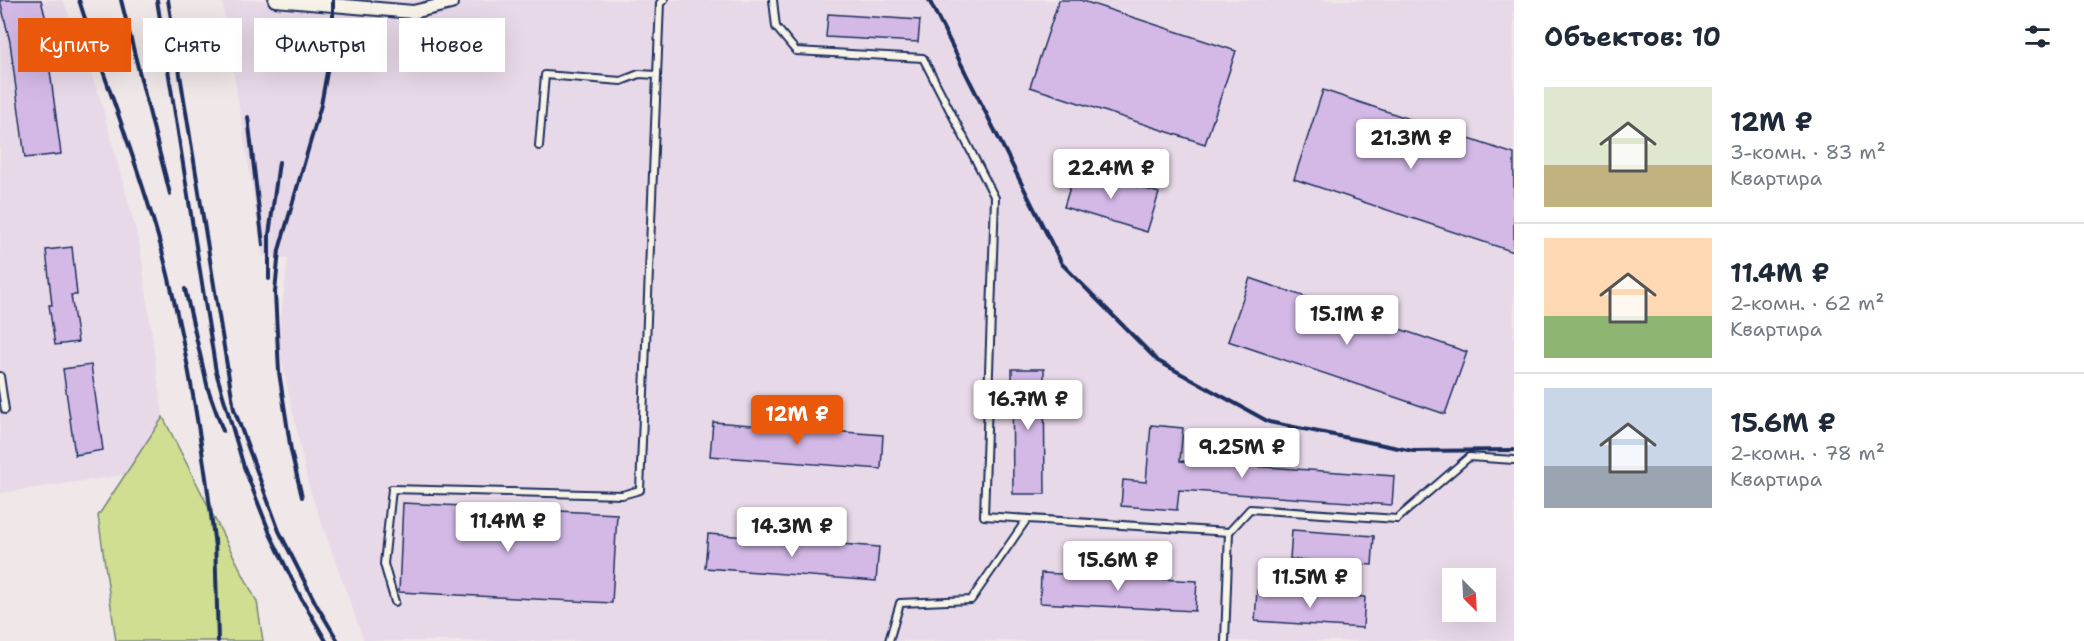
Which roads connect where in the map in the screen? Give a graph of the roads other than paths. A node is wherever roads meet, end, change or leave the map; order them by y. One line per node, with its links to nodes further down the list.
1 (275, 0): 2 (street)
2 (451, 0)
3 (664, 0): 5 (lane)
4 (773, 0): 10 (lane)
5 (657, 75): 6 (lane); 12 (lane)
6 (539, 146)
7 (0, 376): 8 (lane)
8 (5, 410)
9 (1514, 460): 11 (lane)
10 (1027, 519): 11 (lane); 13 (lane)
11 (1229, 532): 14 (lane)
12 (395, 602)
13 (889, 641)
14 (1225, 641)

